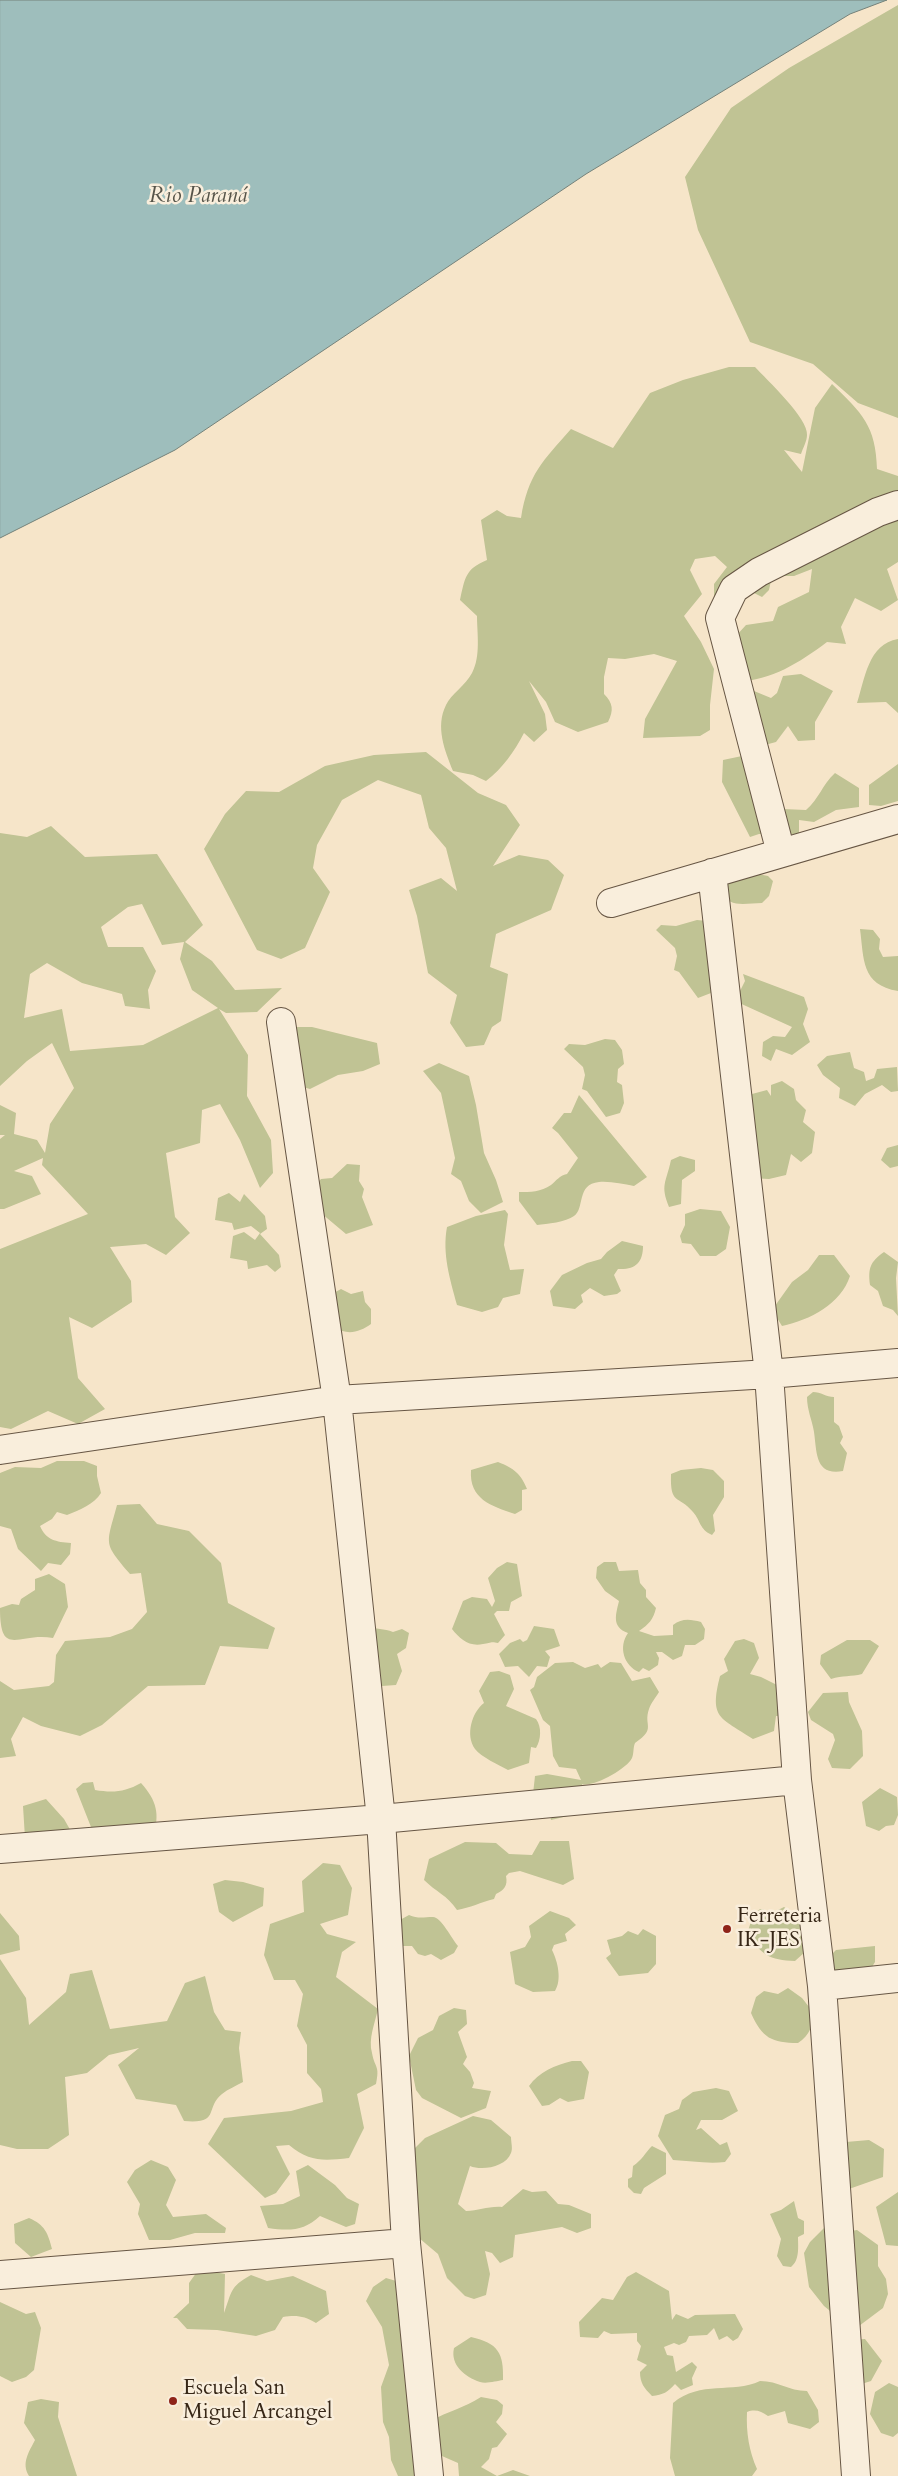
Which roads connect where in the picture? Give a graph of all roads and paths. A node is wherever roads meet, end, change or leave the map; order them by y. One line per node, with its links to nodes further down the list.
1 (898, 505): 3 (street)
2 (898, 819): 3 (street)
3 (781, 853): 4 (street)
4 (712, 873): 5 (street); 8 (street)
5 (612, 902)
6 (281, 1022): 9 (street)
7 (898, 1363): 8 (street)
8 (769, 1374): 9 (street); 11 (street)
9 (337, 1400): 10 (street); 12 (street)
10 (0, 1450)
11 (797, 1780): 12 (street); 15 (street)
12 (381, 1819): 13 (street); 16 (street)
13 (0, 1848)
14 (898, 1978): 15 (street)
15 (822, 1986): 19 (street)
16 (406, 2243): 17 (street); 18 (street)
17 (0, 2275)
18 (429, 2476)
19 (856, 2476)

